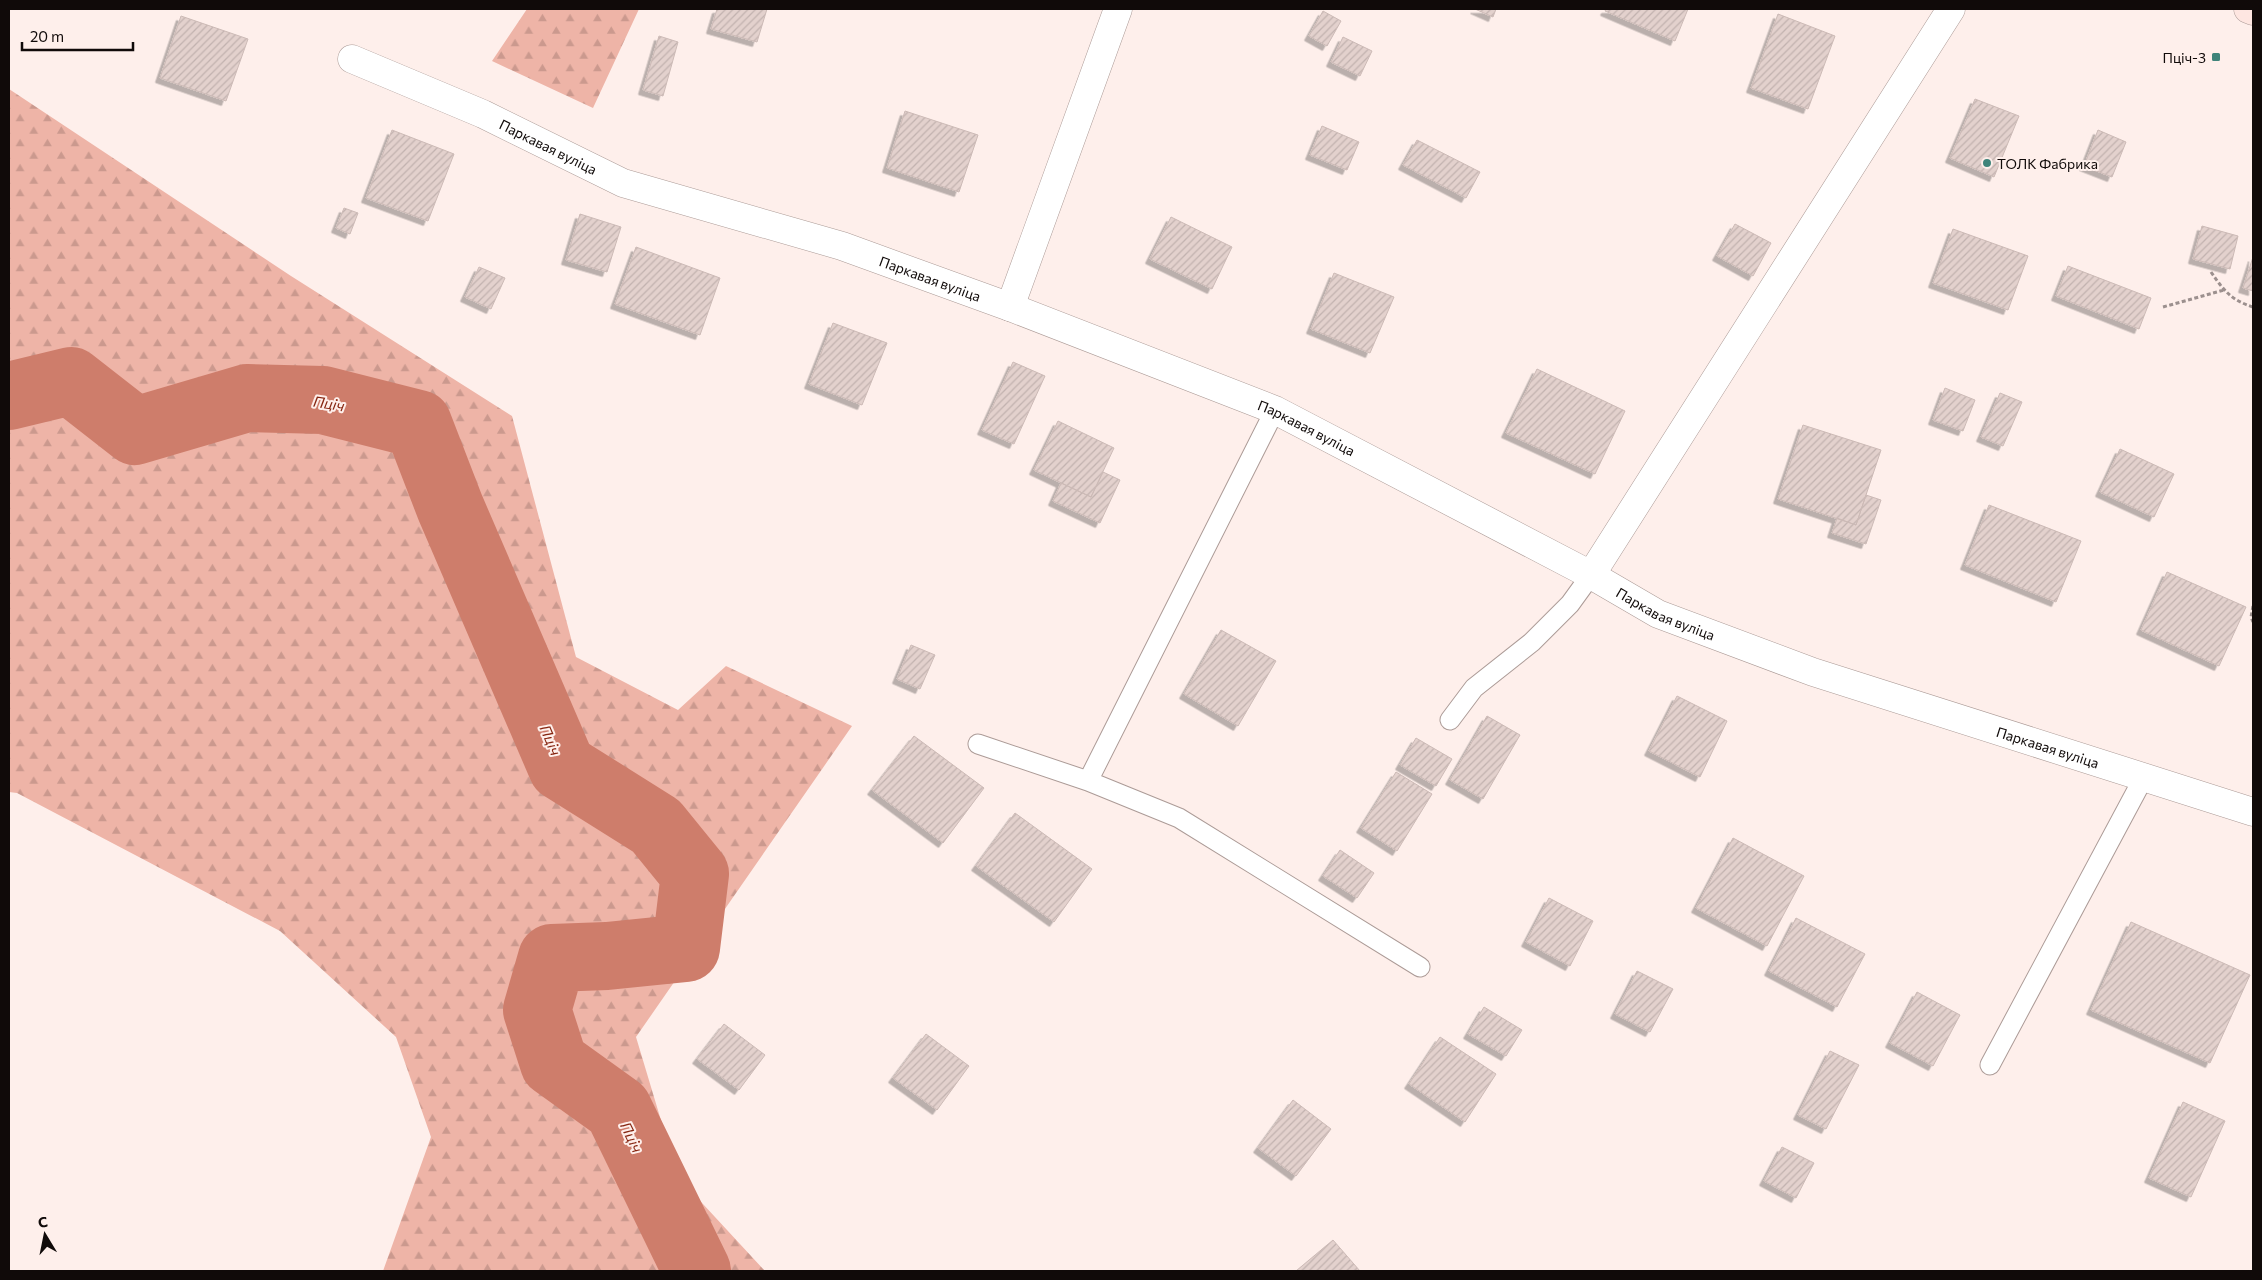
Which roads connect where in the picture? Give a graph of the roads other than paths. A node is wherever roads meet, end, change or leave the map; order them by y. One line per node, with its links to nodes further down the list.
1 (1118, 9): 6 (street)
2 (1951, 9): 8 (street)
3 (2248, 9): 4 (street)
4 (2253, 11)
5 (352, 59): 6 (street, Паркавая вуліца)
6 (1010, 307): 7 (street, Паркавая вуліца)
7 (1275, 410): 8 (street, Паркавая вуліца); 12 (lane)
8 (1591, 575): 9 (lane); 11 (street, Паркавая вуліца)
9 (1450, 720)
10 (978, 744): 12 (lane)
11 (2144, 776): 13 (street, Паркавая вуліца); 15 (lane)
12 (1088, 781): 14 (lane)
13 (2253, 812)
14 (1420, 967)
15 (1990, 1065)

